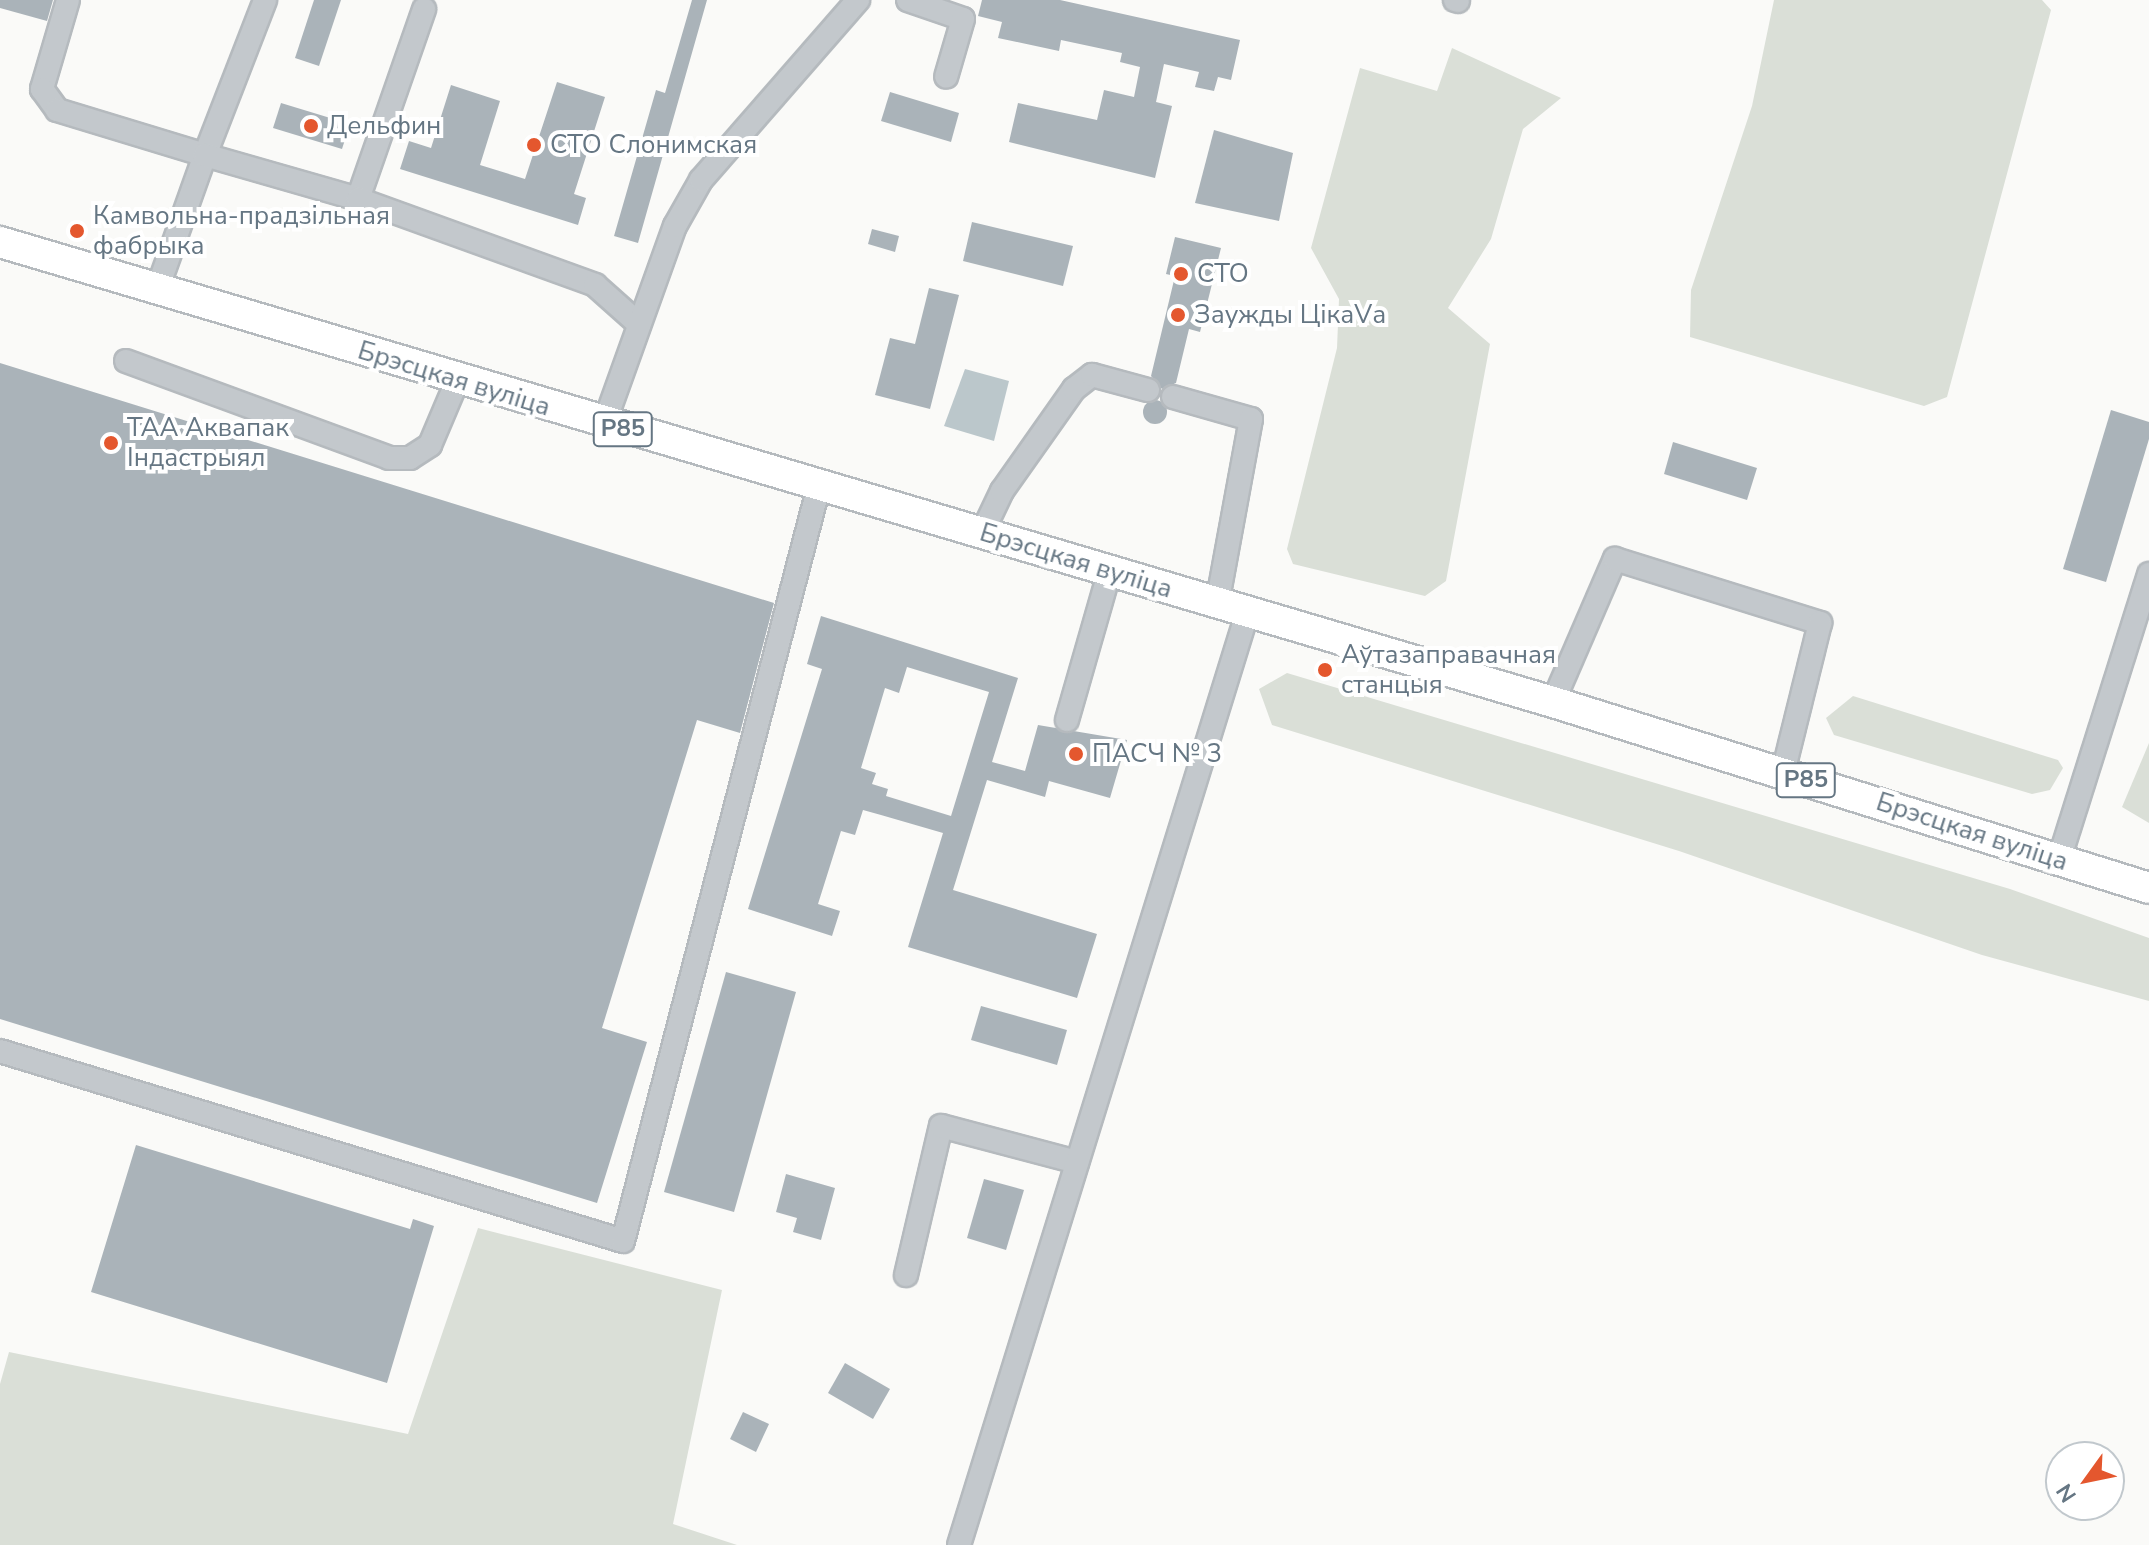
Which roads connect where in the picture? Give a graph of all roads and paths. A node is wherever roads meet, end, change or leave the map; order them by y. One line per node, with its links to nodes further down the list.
1 (68, 0): 7 (street)
2 (265, 0): 7 (street)
3 (858, 0): 11 (street)
4 (908, 0): 6 (street)
5 (424, 9): 8 (street)
6 (946, 77)
7 (205, 155): 8 (street); 10 (street)
8 (358, 199): 11 (street)
9 (0, 242): 10 (main road, Брэсцкая вуліца / Р85)
10 (158, 287): 13 (main road, Брэсцкая вуліца / Р85)
11 (639, 324): 16 (street)
12 (126, 361): 13 (street)
13 (457, 381): 16 (main road, Брэсцкая вуліца / Р85)
14 (1148, 390): 18 (street)
15 (1173, 397): 21 (street)
16 (604, 424): 17 (main road, Брэсцкая вуліца / Р85)
17 (819, 486): 18 (main road, Брэсцкая вуліца / Р85); 28 (street)
18 (982, 533): 19 (main road, Брэсцкая вуліца / Р85)
19 (1110, 570): 21 (main road, Брэсцкая вуліца / Р85); 24 (street)
20 (2149, 574): 26 (street)
21 (1217, 604): 22 (main road, Брэсцкая вуліца / Р85)
22 (1247, 614): 23 (main road, Брэсцкая вуліца / Р85); 29 (street)
23 (1553, 702): 25 (main road, Брэсцкая вуліца / Р85); 25 (street)
24 (1067, 720)
25 (1783, 772): 26 (main road, Брэсцкая вуліца / Р85)
26 (2059, 860): 27 (main road, Брэсцкая вуліца / Р85)
27 (2149, 888)
28 (0, 1051)
29 (1077, 1162): 30 (street); 31 (street)
30 (906, 1275)
31 (959, 1545)

